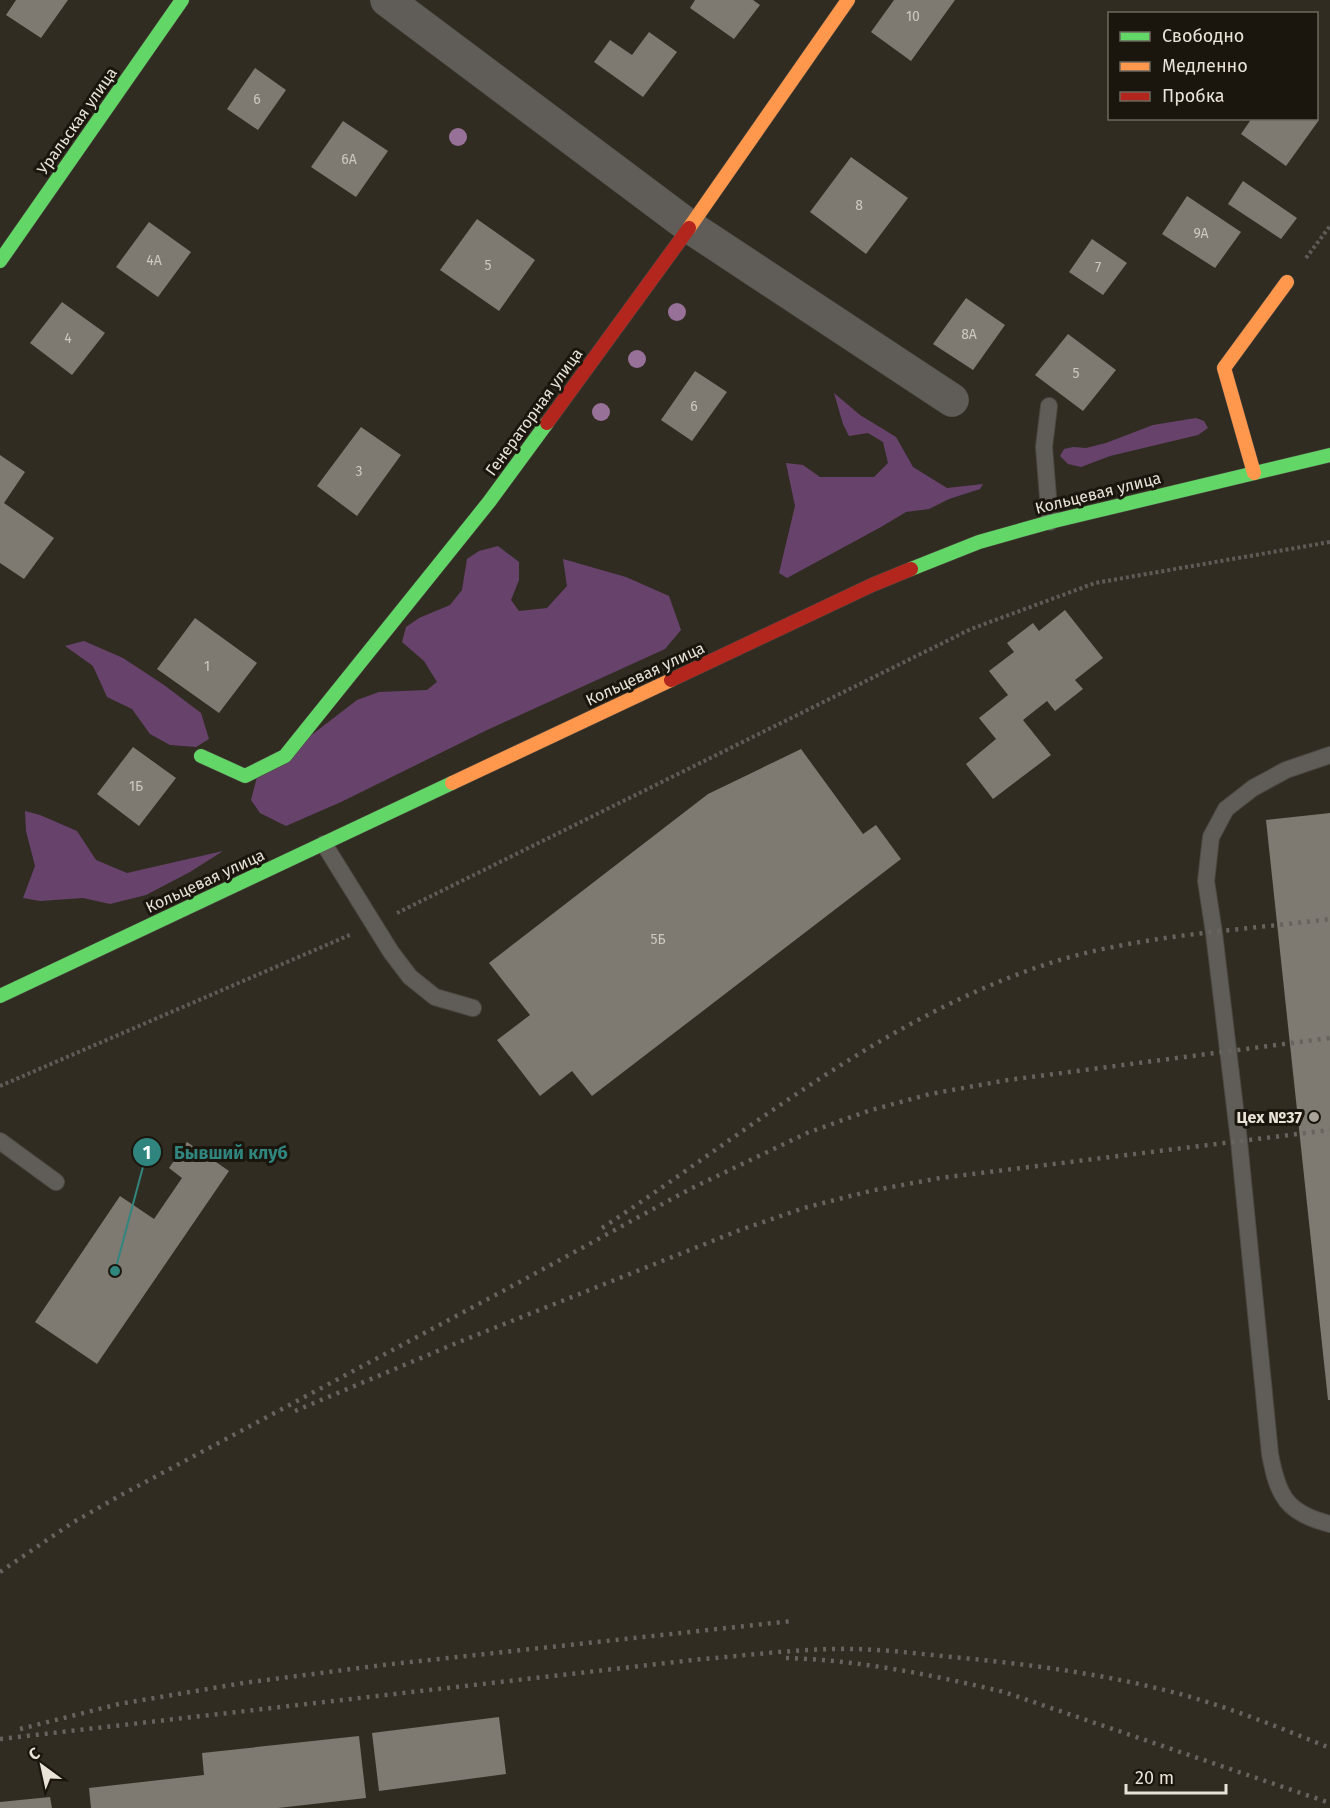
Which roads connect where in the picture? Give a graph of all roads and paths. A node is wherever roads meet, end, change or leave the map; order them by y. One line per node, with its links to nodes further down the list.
1 (182, 0): 5 (street, Уральская улица)
2 (387, 0): 4 (street)
3 (848, 0): 4 (street, Генераторная улица)
4 (690, 227): 7 (street); 14 (street, Генераторная улица)
5 (0, 261)
6 (1287, 282): 10 (street)
7 (952, 400)
8 (1049, 406): 11 (lane)
9 (1330, 455): 10 (street, Кольцевая улица)
10 (1254, 473): 11 (street, Кольцевая улица)
11 (1050, 522): 15 (street, Кольцевая улица)
12 (1330, 542): 16 (path)
13 (1330, 755): 22 (lane)
14 (201, 756)
15 (324, 844): 16 (lane); 17 (street, Кольцевая улица)
16 (374, 924): 18 (lane); 19 (path)
17 (0, 996)
18 (473, 1008)
19 (0, 1086)
20 (0, 1141): 21 (lane)
21 (56, 1182)
22 (1330, 1524)

